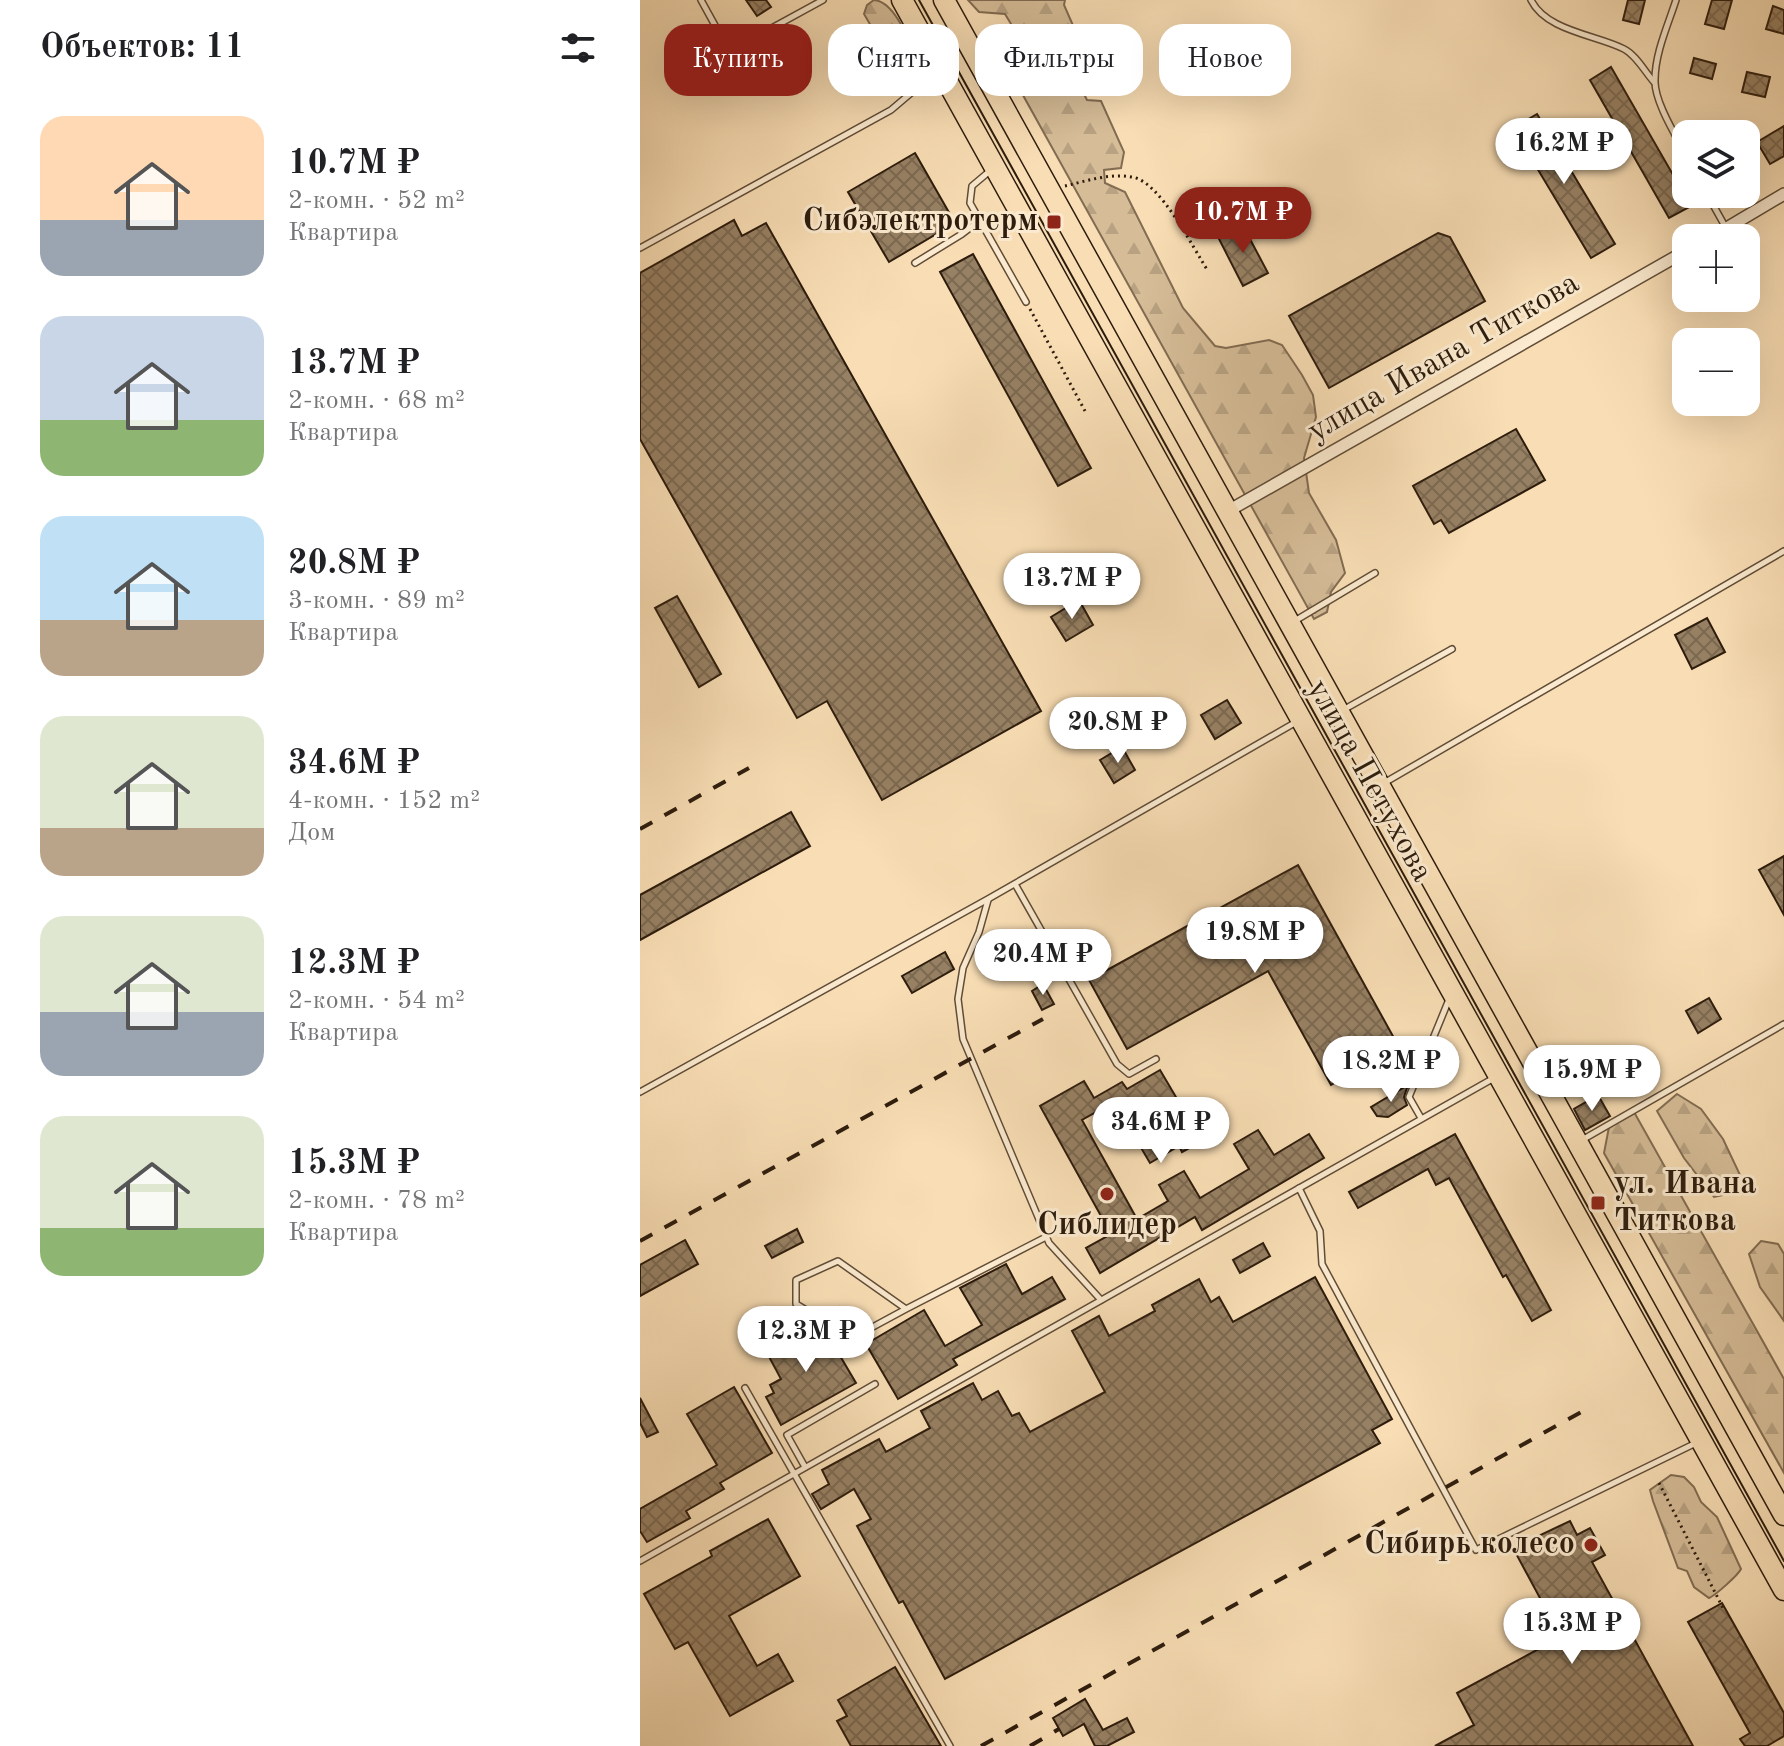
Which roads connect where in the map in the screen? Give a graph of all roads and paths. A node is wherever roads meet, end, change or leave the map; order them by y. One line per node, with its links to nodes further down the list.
1 (701, 0): 2 (lane)
2 (823, 0)
3 (902, 0): 7 (highway, улица Петухова)
4 (944, 0): 13 (highway, улица Петухова)
5 (1531, 0): 8 (lane)
6 (1676, 0): 8 (lane)
7 (915, 24)
8 (1654, 83): 11 (lane)
9 (909, 96): 17 (lane)
10 (955, 96): 12 (highway, улица Петухова)
11 (1672, 129)
12 (994, 167): 15 (lane); 29 (highway, улица Петухова)
13 (1049, 189): 20 (path); 23 (highway, улица Петухова)
14 (1784, 194): 16 (street)
15 (979, 221): 19 (lane); 21 (lane)
16 (1734, 224)
17 (640, 248)
18 (1672, 259): 23 (street, улица Ивана Титкова)
19 (915, 263)
20 (1208, 271)
21 (1026, 302): 22 (path)
22 (1085, 411)
23 (1228, 511): 26 (highway, улица Петухова)
24 (1784, 551): 30 (lane)
25 (1375, 573): 26 (lane)
26 (1290, 624): 28 (highway, улица Петухова)
27 (1452, 649): 28 (lane)
28 (1339, 712): 30 (highway, улица Петухова)
29 (1302, 719): 31 (lane); 33 (highway, улица Петухова)
30 (1379, 785): 39 (highway, улица Петухова)
31 (1015, 884): 32 (lane); 35 (lane)
32 (988, 899): 37 (lane); 42 (lane)
33 (1452, 992): 36 (highway, улица Петухова); 38 (lane)
34 (1784, 1024): 39 (lane)
35 (1156, 1059)
36 (1498, 1076): 38 (lane); 43 (highway, улица Петухова)
37 (640, 1092)
38 (1421, 1118): 40 (lane)
39 (1577, 1142): 41 (highway, улица Петухова)
40 (1299, 1188): 44 (lane); 50 (lane)
41 (1624, 1226): 43 (highway); 46 (highway, улица Петухова)
42 (1046, 1237): 44 (lane); 45 (lane)
43 (1591, 1243): 47 (highway, улица Петухова)
44 (1101, 1300): 51 (lane)
45 (906, 1309): 45 (lane)
46 (1680, 1327): 47 (highway); 54 (highway, улица Петухова)
47 (1649, 1348): 50 (highway, улица Петухова)
48 (875, 1384): 51 (lane)
49 (745, 1388): 52 (lane)
50 (1701, 1440): 56 (highway, улица Петухова)
51 (805, 1467): 52 (lane)
52 (793, 1474): 55 (lane); 58 (lane)
53 (1659, 1483): 57 (path)
54 (1784, 1515)
55 (640, 1561)
56 (1784, 1590)
57 (1723, 1608)
58 (950, 1746)

